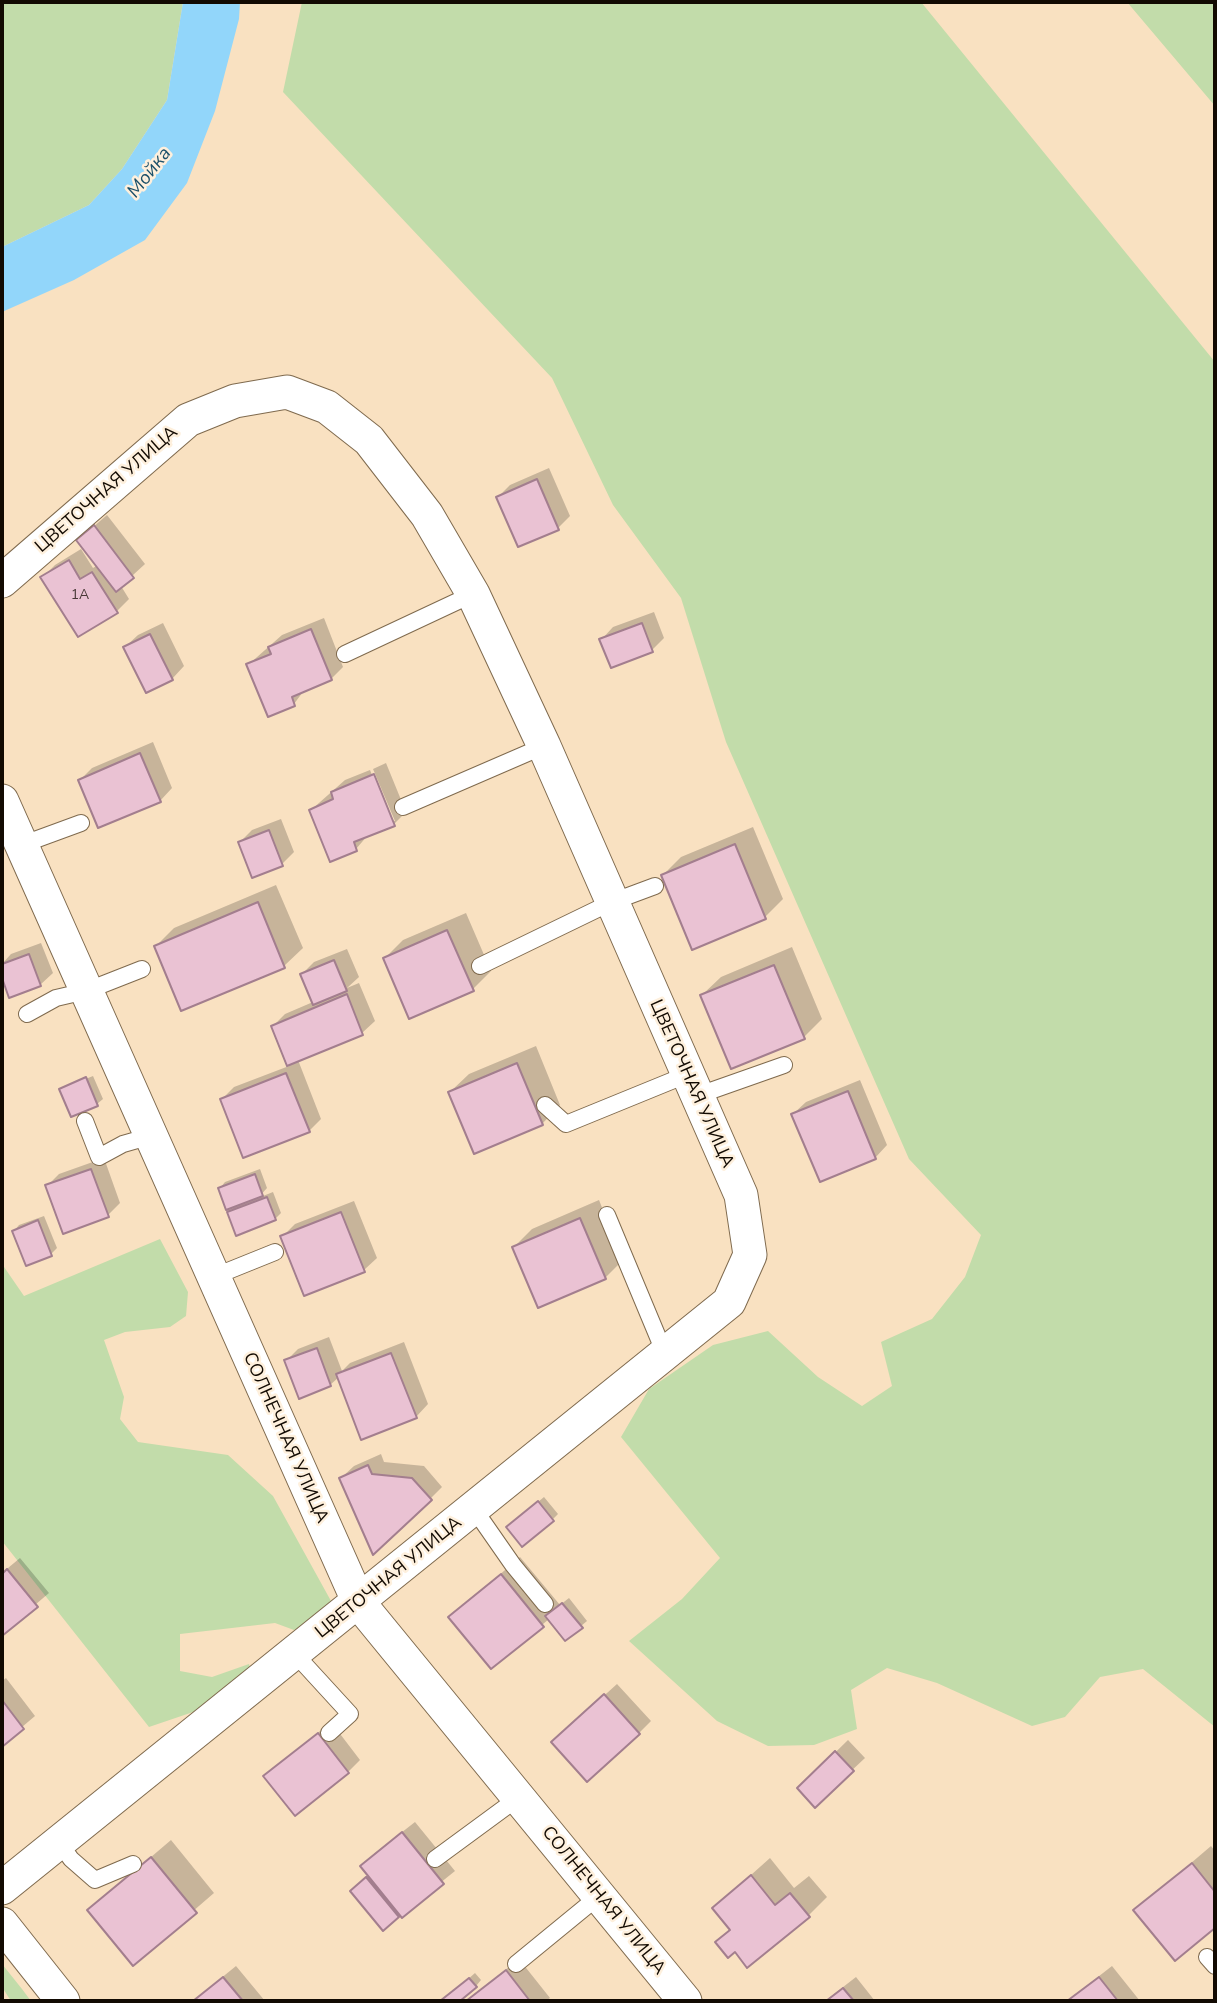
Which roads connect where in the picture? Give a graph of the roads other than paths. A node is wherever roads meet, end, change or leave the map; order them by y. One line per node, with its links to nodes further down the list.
1 (2, 581): 2 (street, ЦВЕТОЧНАЯ УЛИЦА)
2 (473, 594): 3 (lane); 4 (street, ЦВЕТОЧНАЯ УЛИЦА)
3 (345, 654)
4 (544, 746): 6 (lane); 10 (street, ЦВЕТОЧНАЯ УЛИЦА)
5 (2, 802): 8 (street, СОЛНЕЧНАЯ УЛИЦА)
6 (403, 807)
7 (81, 823): 8 (lane)
8 (21, 845): 13 (street, СОЛНЕЧНАЯ УЛИЦА)
9 (655, 886): 10 (lane)
10 (612, 902): 11 (lane); 16 (street, ЦВЕТОЧНАЯ УЛИЦА)
11 (480, 966)
12 (142, 969): 13 (lane)
13 (86, 991): 14 (lane); 19 (street, СОЛНЕЧНАЯ УЛИЦА)
14 (27, 1014)
15 (784, 1065): 16 (lane)
16 (691, 1085): 17 (lane); 23 (street, ЦВЕТОЧНАЯ УЛИЦА)
17 (545, 1105)
18 (85, 1121): 19 (lane)
19 (150, 1136): 22 (street, СОЛНЕЧНАЯ УЛИЦА)
20 (607, 1215): 23 (lane)
21 (275, 1252): 22 (lane)
22 (213, 1277): 25 (street, СОЛНЕЧНАЯ УЛИЦА)
23 (664, 1354): 24 (street, ЦВЕТОЧНАЯ УЛИЦА)
24 (474, 1509): 25 (street, ЦВЕТОЧНАЯ УЛИЦА); 26 (lane)
25 (359, 1603): 27 (street, ЦВЕТОЧНАЯ УЛИЦА); 29 (street, СОЛНЕЧНАЯ УЛИЦА)
26 (545, 1604)
27 (295, 1654): 28 (lane); 30 (street, ЦВЕТОЧНАЯ УЛИЦА)
28 (329, 1733)
29 (518, 1798): 31 (lane); 34 (street, СОЛНЕЧНАЯ УЛИЦА)
30 (59, 1842): 32 (lane); 33 (street, ЦВЕТОЧНАЯ УЛИЦА)
31 (435, 1859)
32 (133, 1864)
33 (2, 1888)
34 (599, 1896): 36 (lane); 38 (street, СОЛНЕЧНАЯ УЛИЦА)
35 (2, 1924): 37 (street)
36 (516, 1964)
37 (63, 2001)
38 (685, 2001)

